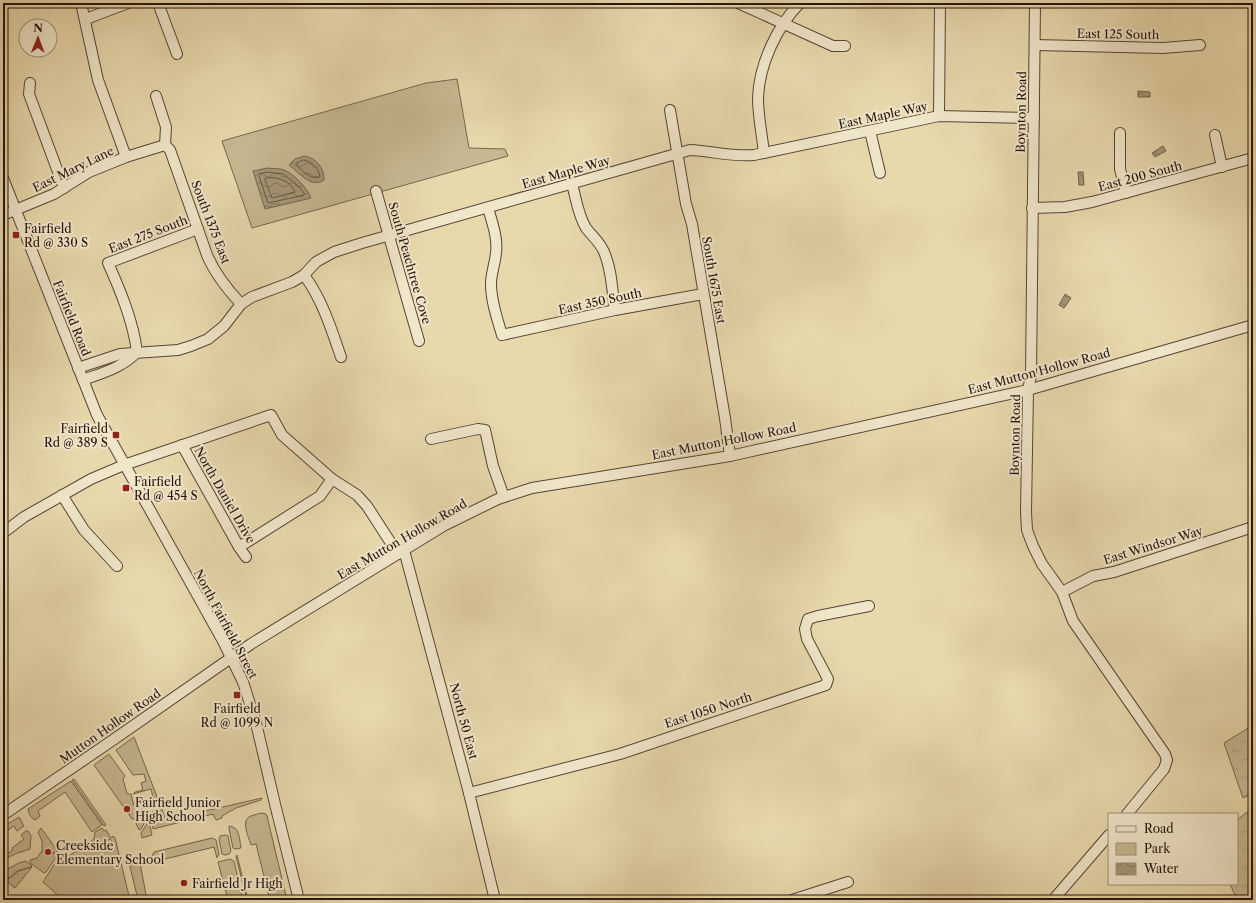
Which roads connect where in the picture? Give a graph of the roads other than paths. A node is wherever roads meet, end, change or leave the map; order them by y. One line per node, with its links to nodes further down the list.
1 (81, 3): 8 (street)
2 (128, 3): 8 (street)
3 (158, 3): 13 (street)
4 (738, 3): 9 (street)
5 (800, 3): 9 (street)
6 (940, 3): 17 (street)
7 (1035, 3): 10 (street, Boynton Road)
8 (86, 19): 25 (street)
9 (783, 23): 12 (street); 23 (street)
10 (1036, 45): 11 (street, East 125 South); 18 (street, Boynton Road)
11 (1200, 45)
12 (844, 46)
13 (177, 54)
14 (30, 83): 31 (street)
15 (156, 96): 22 (street)
16 (670, 110): 24 (street, South 1675 East)
17 (939, 116): 18 (street, East Maple Way); 19 (street, East Maple Way)
18 (1034, 118): 35 (street, Boynton Road)
19 (870, 131): 23 (street, East Maple Way); 28 (street)
20 (1120, 133): 33 (street)
21 (1215, 135): 27 (street)
22 (165, 145): 25 (street, East Mary Lane); 38 (street, South 1375 East)
23 (764, 153): 24 (street, East Maple Way)
24 (678, 154): 30 (street, East Maple Way); 41 (street, South 1675 East)
25 (126, 157): 31 (street, East Mary Lane)
26 (1253, 158): 27 (street, East 200 South)
27 (1222, 167): 33 (street, East 200 South)
28 (880, 173)
29 (3, 178): 36 (street, Fairfield Road)
30 (572, 184): 34 (street, East Maple Way); 43 (street)
31 (64, 188): 36 (street, East Mary Lane)
32 (376, 192): 39 (street, South Peachtree Cove)
33 (1126, 193): 35 (street, East 200 South)
34 (488, 208): 39 (street, East Maple Way); 43 (street, East 350 South)
35 (1032, 208): 50 (street, Boynton Road)
36 (15, 210): 37 (street, East Mary Lane); 48 (street, Fairfield Road)
37 (3, 215)
38 (198, 229): 42 (street, South 1375 East); 46 (street, East 275 South)
39 (389, 237): 40 (street, East Maple Way); 45 (street, South Peachtree Cove)
40 (304, 275): 42 (street, East Maple Way); 47 (street)
41 (703, 294): 43 (street, East 350 South); 53 (street, South 1675 East)
42 (241, 304): 46 (street, East Maple Way)
43 (615, 310)
44 (1253, 325): 50 (street, East Mutton Hollow Road)
45 (419, 341)
46 (137, 352): 48 (street, East Maple Way); 49 (street)
47 (341, 357)
48 (78, 368): 49 (street, Fairfield Road)
49 (83, 380): 54 (street, Fairfield Road)
50 (1028, 390): 53 (street, East Mutton Hollow Road); 64 (street, Boynton Road)
51 (431, 439): 57 (street)
52 (182, 445): 54 (street); 55 (street, North 50 East); 60 (street, North Daniel Drive)
53 (730, 456): 57 (street, East Mutton Hollow Road)
54 (124, 465): 56 (street); 66 (street, North Fairfield Street)
55 (332, 480): 60 (street); 61 (street, North 50 East)
56 (62, 495): 59 (street); 63 (street)
57 (504, 497): 61 (street, East Mutton Hollow Road)
58 (1253, 527): 64 (street, East Windsor Way)
59 (3, 533)
60 (239, 547): 62 (street, North Daniel Drive)
61 (401, 552): 66 (street, East Mutton Hollow Road); 67 (street, North 50 East)
62 (246, 557)
63 (118, 566)
64 (1062, 592): 68 (street, Boynton Road)
65 (869, 606): 67 (street, East 1050 North)
66 (232, 658): 69 (street, Mutton Hollow Road); 72 (street, North Fairfield Street)
67 (469, 793): 73 (street, North 50 East)
68 (1128, 813)
69 (3, 815)
70 (1108, 836): 75 (street)
71 (848, 882): 74 (street)
72 (300, 900)
73 (495, 900)
74 (792, 900)
75 (1053, 900)

